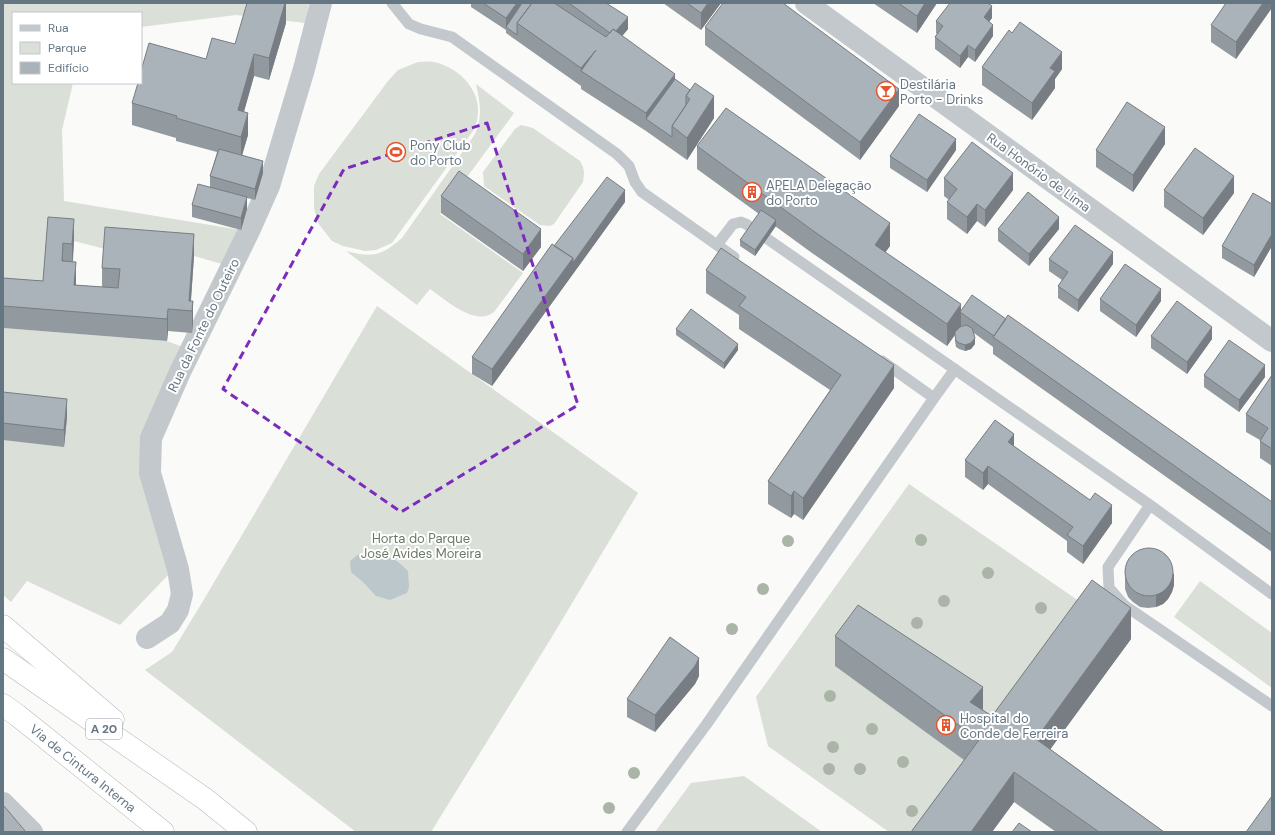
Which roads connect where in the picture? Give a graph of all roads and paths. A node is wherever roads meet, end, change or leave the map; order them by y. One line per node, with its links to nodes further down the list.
1 (321, 3): 13 (street, Rua da Fonte do Outeiro)
2 (392, 3): 4 (lane)
3 (806, 3): 6 (street, Rua Honório de Lima)
4 (717, 245): 5 (lane); 8 (lane)
5 (743, 263)
6 (1272, 341)
7 (870, 353): 9 (lane)
8 (955, 369): 9 (lane); 10 (lane)
9 (934, 398): 22 (lane)
10 (1150, 505): 11 (lane); 16 (lane)
11 (1272, 594)
12 (3, 626): 17 (highway)
13 (147, 638)
14 (3, 659): 17 (highway, A 20)
15 (3, 706): 20 (highway, Via de Cintura Interna)
16 (1272, 706)
17 (205, 799): 21 (highway, A 20)
18 (3, 803): 19 (street)
19 (32, 832)
20 (163, 832)
21 (246, 832)
22 (627, 832)

